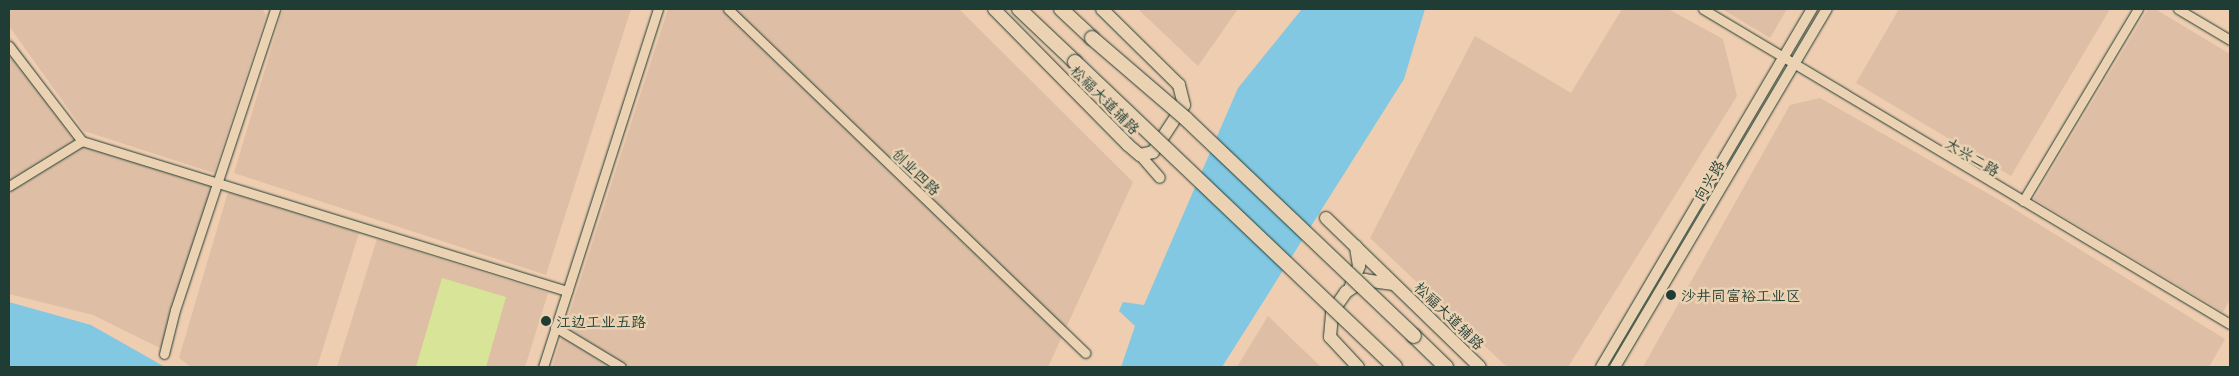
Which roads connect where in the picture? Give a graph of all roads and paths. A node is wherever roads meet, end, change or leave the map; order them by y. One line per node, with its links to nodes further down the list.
1 (267, 9): 13 (street)
2 (658, 9): 27 (street)
3 (728, 9): 31 (street, 创业四路)
4 (994, 9): 19 (main road, 松福大道辅路)
5 (1019, 9): 36 (main road, bridge)
6 (1061, 9): 37 (main road, bridge)
7 (1102, 9): 19 (main road, 松福大道辅路)
8 (1703, 9): 16 (street, 大兴二路)
9 (1812, 9): 16 (street, 向兴路)
10 (1827, 9): 17 (street, 向兴路)
11 (2138, 9): 23 (street)
12 (2178, 9): 14 (street)
13 (274, 13): 21 (street)
14 (2230, 40)
15 (9, 46): 18 (street)
16 (1783, 58): 17 (street, 大兴二路); 39 (street, 向兴路)
17 (1794, 65): 23 (street, 大兴二路); 40 (street, 向兴路)
18 (82, 141): 21 (street); 22 (street)
19 (1140, 155): 20 (street)
20 (1160, 178)
21 (219, 181): 27 (street); 32 (street)
22 (9, 186)
23 (2022, 202): 29 (street, 大兴二路)
24 (1326, 218): 25 (main road, 松福大道辅路)
25 (1356, 246): 26 (main road, 松福大道辅路); 28 (main road)
26 (1397, 287): 28 (main road, 松福大道辅路); 38 (main road, 松福大道辅路)
27 (567, 291): 30 (street)
28 (1346, 292): 35 (main road)
29 (2230, 324)
30 (555, 327): 33 (street); 34 (street)
31 (1086, 353)
32 (164, 354)
33 (543, 367)
34 (621, 367)
35 (1358, 367)
36 (1395, 367)
37 (1446, 367)
38 (1480, 367)
39 (1601, 367)
40 (1615, 367)

